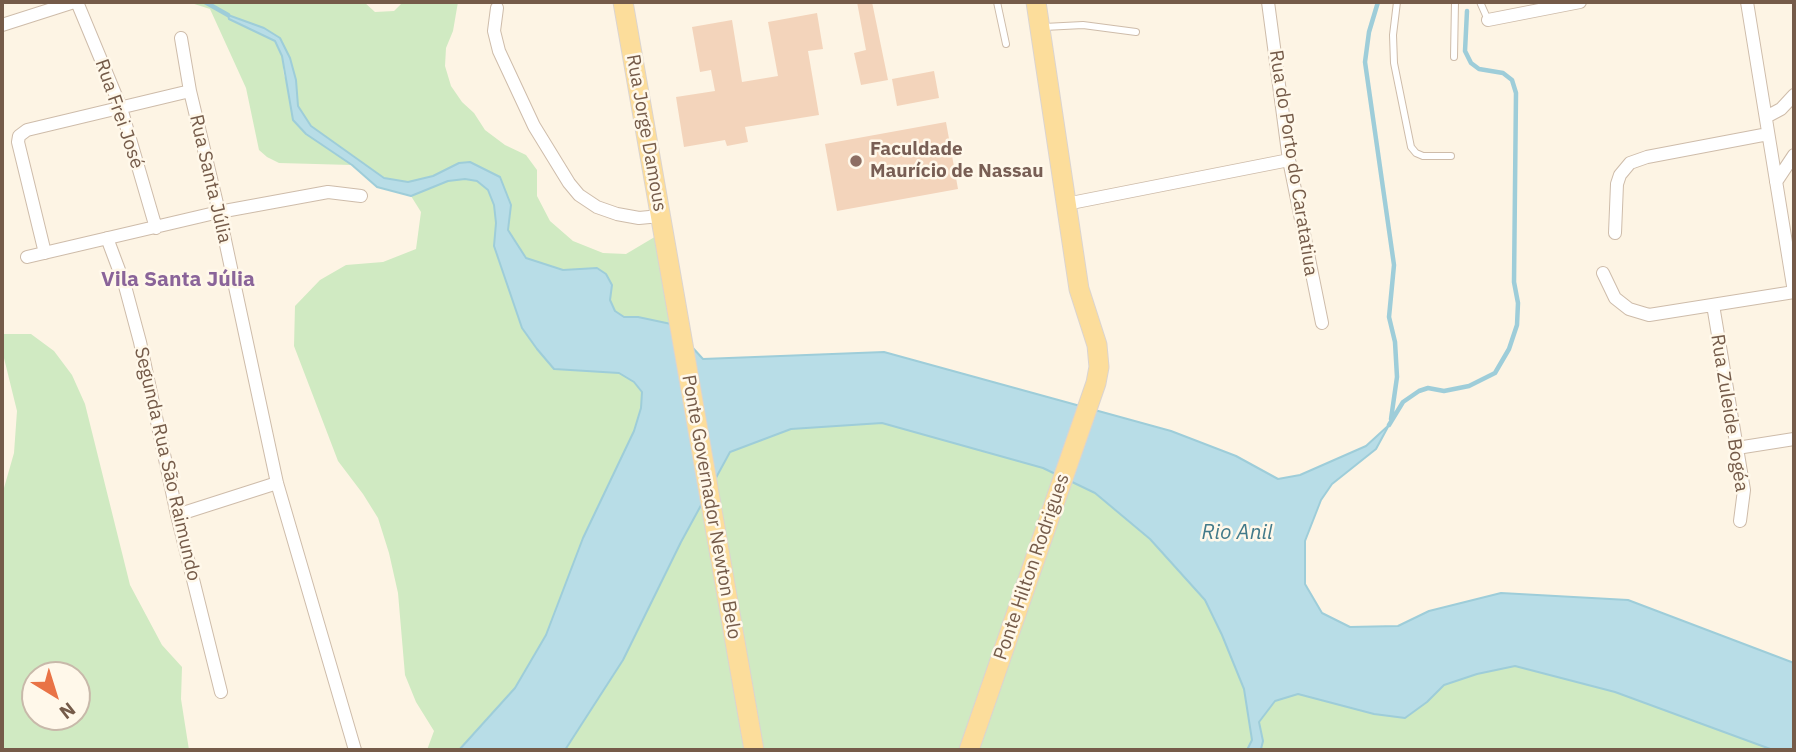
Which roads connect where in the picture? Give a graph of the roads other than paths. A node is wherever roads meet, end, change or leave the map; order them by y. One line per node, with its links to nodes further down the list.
1 (75, 2): 13 (street); 21 (street, Rua Frei José)
2 (623, 2): 31 (main road, Rua Jorge Damous)
3 (997, 2): 17 (lane)
4 (1036, 2): 14 (main road, Ponte Hilton Rodrigues)
5 (1268, 2): 25 (street, Rua do Porto do Caratatiua)
6 (1397, 2): 24 (lane)
7 (1455, 2): 18 (lane)
8 (1480, 2): 12 (lane)
9 (1580, 2): 12 (street)
10 (1747, 2): 22 (street)
11 (497, 8): 31 (street)
12 (1488, 20)
13 (2, 25)
14 (1040, 28): 15 (lane); 29 (main road, Ponte Hilton Rodrigues)
15 (1136, 32)
16 (181, 38): 19 (street, Rua Santa Júlia)
17 (1006, 44)
18 (1454, 57)
19 (190, 91): 21 (street); 30 (street, Rua Santa Júlia)
20 (1794, 95): 22 (street)
21 (121, 108): 32 (street, Rua Frei José); 35 (street)
22 (1766, 117): 23 (street)
23 (1768, 134): 27 (street); 33 (street)
24 (1451, 156)
25 (1289, 160): 29 (street); 41 (street, Rua do Porto do Caratatiua)
26 (1793, 160): 27 (street)
27 (1776, 182): 39 (street)
28 (361, 196): 30 (street)
29 (1066, 204): 50 (main road, Ponte Hilton Rodrigues)
30 (219, 212): 32 (street); 44 (street, Rua Santa Júlia)
31 (660, 216): 37 (main road, Rua Jorge Damous)
32 (156, 228): 34 (street)
33 (1615, 233)
34 (107, 238): 35 (street); 45 (street, Segunda Rua São Raimundo)
35 (45, 253): 36 (street)
36 (27, 257)
37 (669, 264): 49 (main road, Ponte Governador Newton Belo)
38 (1603, 273): 40 (street)
39 (1794, 287): 40 (street)
40 (1713, 305): 43 (street, Rua Zuleide Bogéa)
41 (1322, 323)
42 (1794, 439): 43 (street)
43 (1737, 448): 46 (street, Rua Zuleide Bogéa)
44 (277, 483): 45 (street); 48 (street, Rua Santa Júlia)
45 (177, 515): 47 (street, Segunda Rua São Raimundo)
46 (1740, 521)
47 (221, 692)
48 (355, 750)
49 (754, 750)
50 (969, 750)

